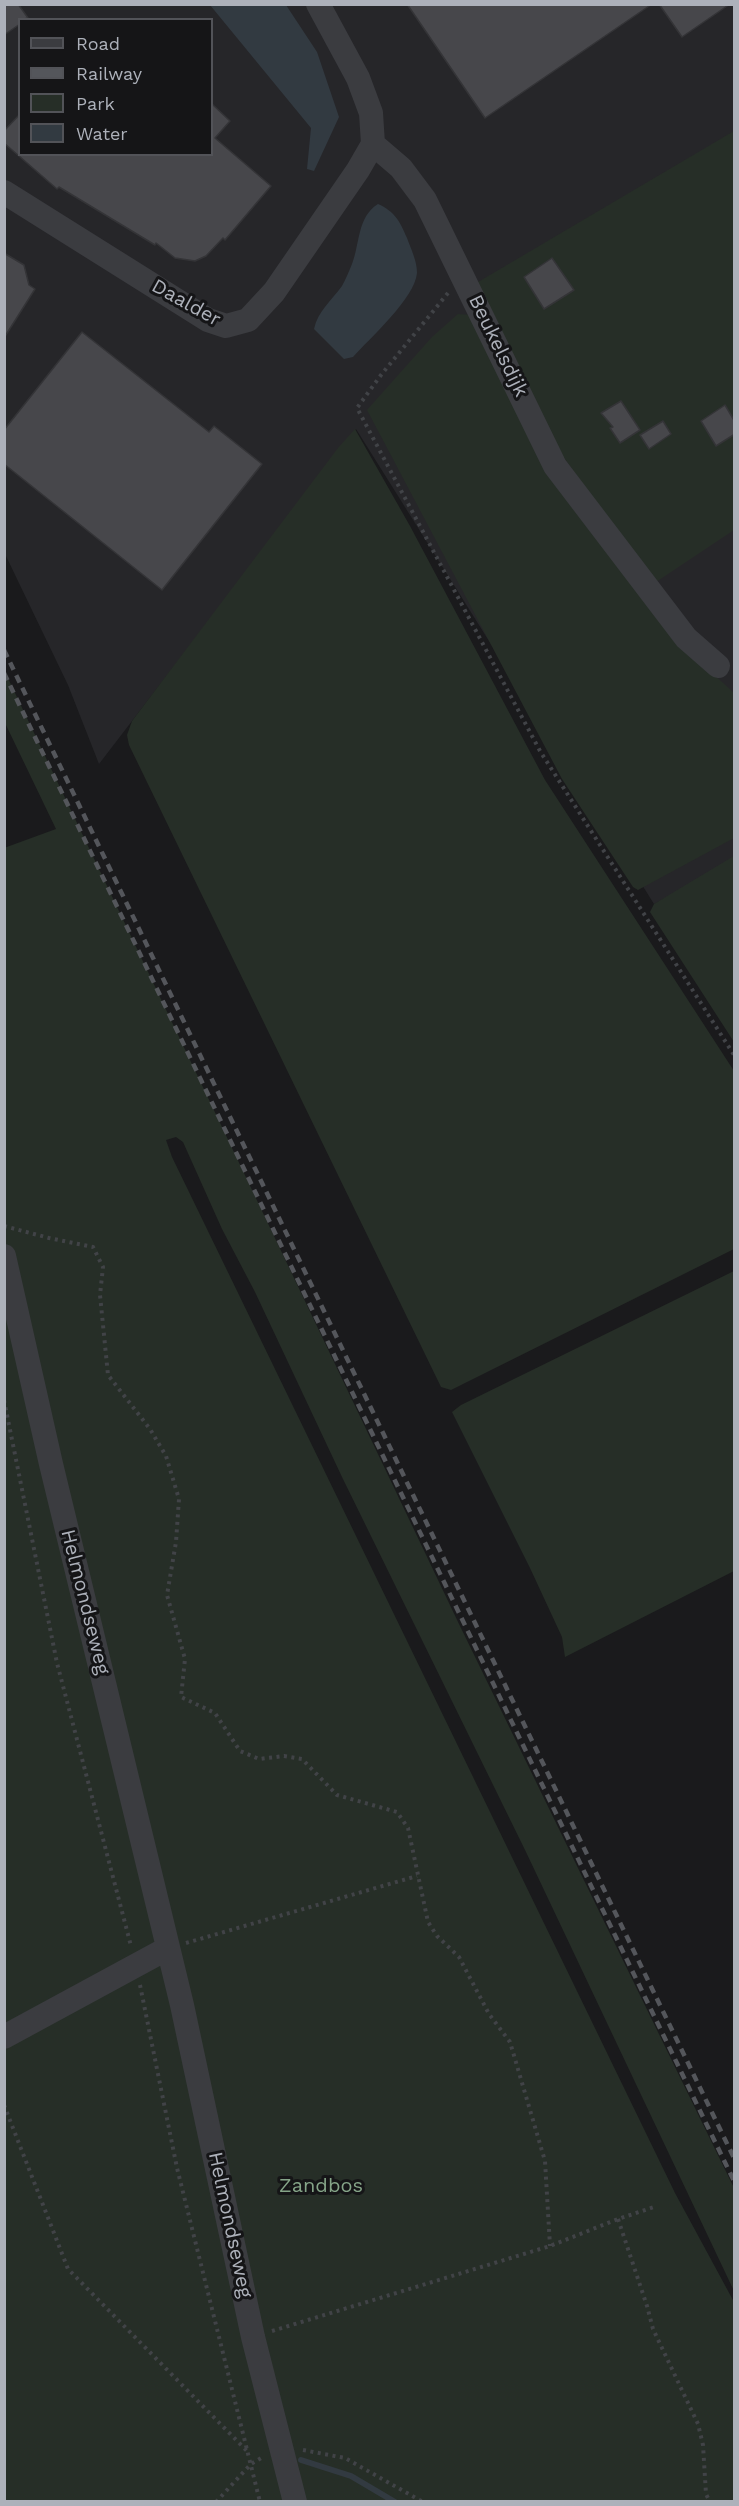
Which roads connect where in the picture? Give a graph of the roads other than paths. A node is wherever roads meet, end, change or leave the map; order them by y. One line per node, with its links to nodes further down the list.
1 (318, 4): 2 (street)
2 (373, 144): 3 (street, Daalder); 4 (street, Beukelsdijk)
3 (4, 192)
4 (718, 666)
5 (4, 1256): 6 (street, Helmondseweg)
6 (168, 1948): 7 (street); 8 (street, Helmondseweg)
7 (4, 2037)
8 (295, 2502)

